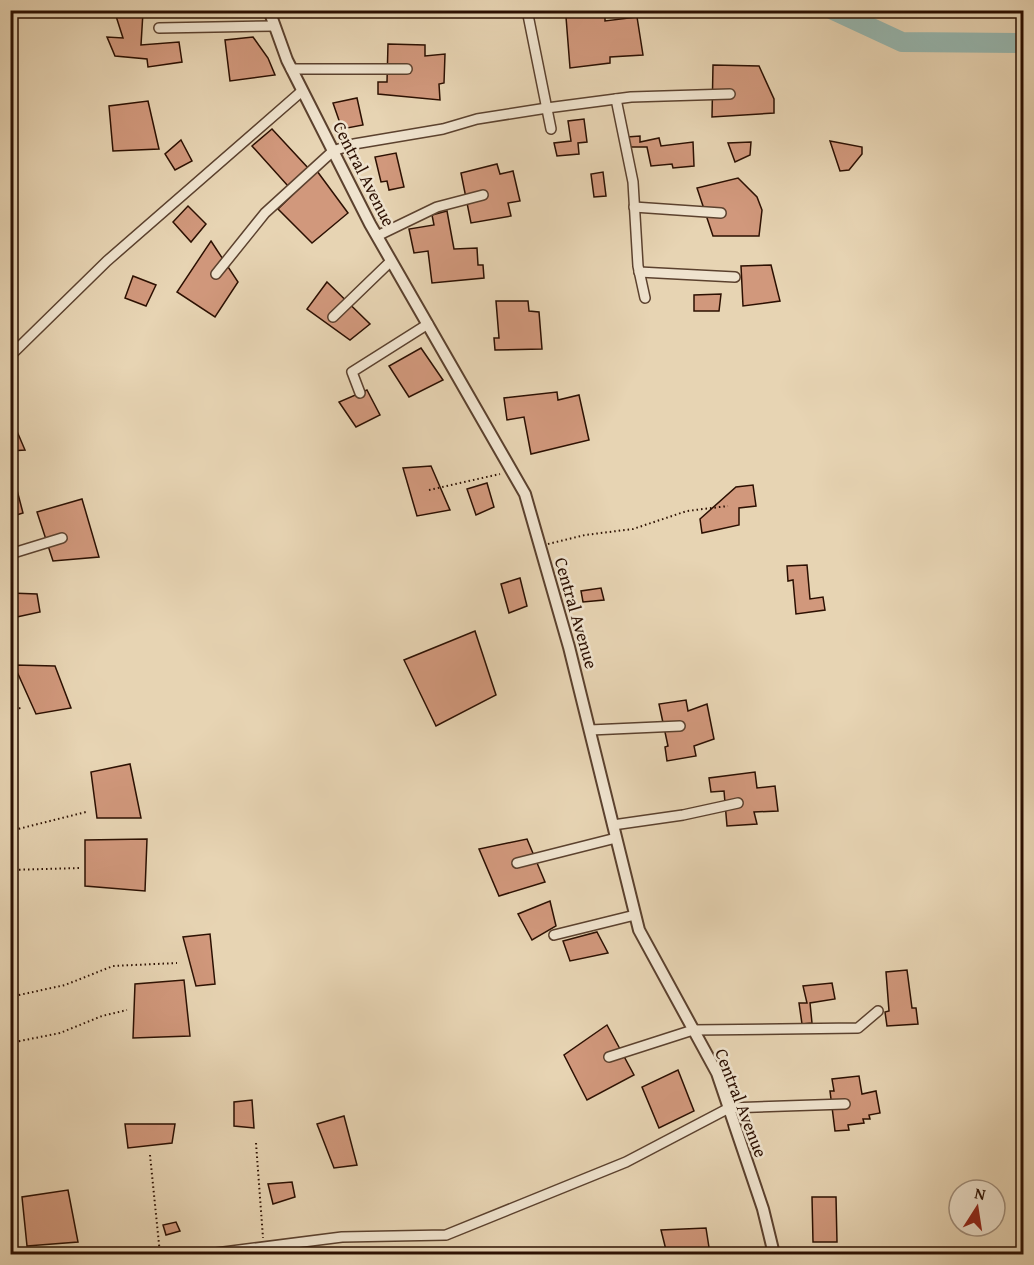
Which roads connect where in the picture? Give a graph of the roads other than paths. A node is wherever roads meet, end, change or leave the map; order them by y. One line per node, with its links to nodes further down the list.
1 (269, 10): 3 (street, Central Avenue)
2 (527, 10): 10 (street)
3 (274, 26): 4 (street); 5 (street, Central Avenue)
4 (159, 28)
5 (291, 69): 6 (street); 7 (street, Central Avenue)
6 (407, 69)
7 (302, 91): 12 (street, Central Avenue); 24 (street)
8 (730, 94): 9 (street)
9 (616, 99): 10 (street); 14 (street)
10 (547, 108): 11 (street); 12 (street)
11 (551, 129)
12 (333, 151): 16 (street, Central Avenue); 19 (street)
13 (483, 195): 16 (street)
14 (634, 207): 15 (street); 18 (street)
15 (721, 213)
16 (377, 236): 17 (street, Central Avenue)
17 (392, 261): 22 (street); 23 (street, Central Avenue)
18 (639, 272): 20 (street); 21 (street)
19 (216, 274)
20 (735, 277)
21 (645, 298)
22 (333, 317)
23 (428, 324): 25 (street); 29 (street, Central Avenue)
24 (10, 356)
25 (360, 393)
26 (62, 538): 27 (street)
27 (10, 554)
28 (680, 726): 29 (street)
29 (590, 730): 31 (street, Central Avenue)
30 (738, 803): 31 (street)
31 (613, 825): 32 (street, Central Avenue)
32 (616, 838): 33 (street); 34 (street, Central Avenue)
33 (517, 863)
34 (635, 915): 35 (street); 37 (street, Central Avenue)
35 (554, 934)
36 (878, 1011): 37 (street)
37 (693, 1030): 38 (street); 40 (street, Central Avenue)
38 (609, 1057)
39 (845, 1104): 40 (street)
40 (729, 1108): 41 (street); 42 (street, Central Avenue)
41 (208, 1254)
42 (774, 1254)

